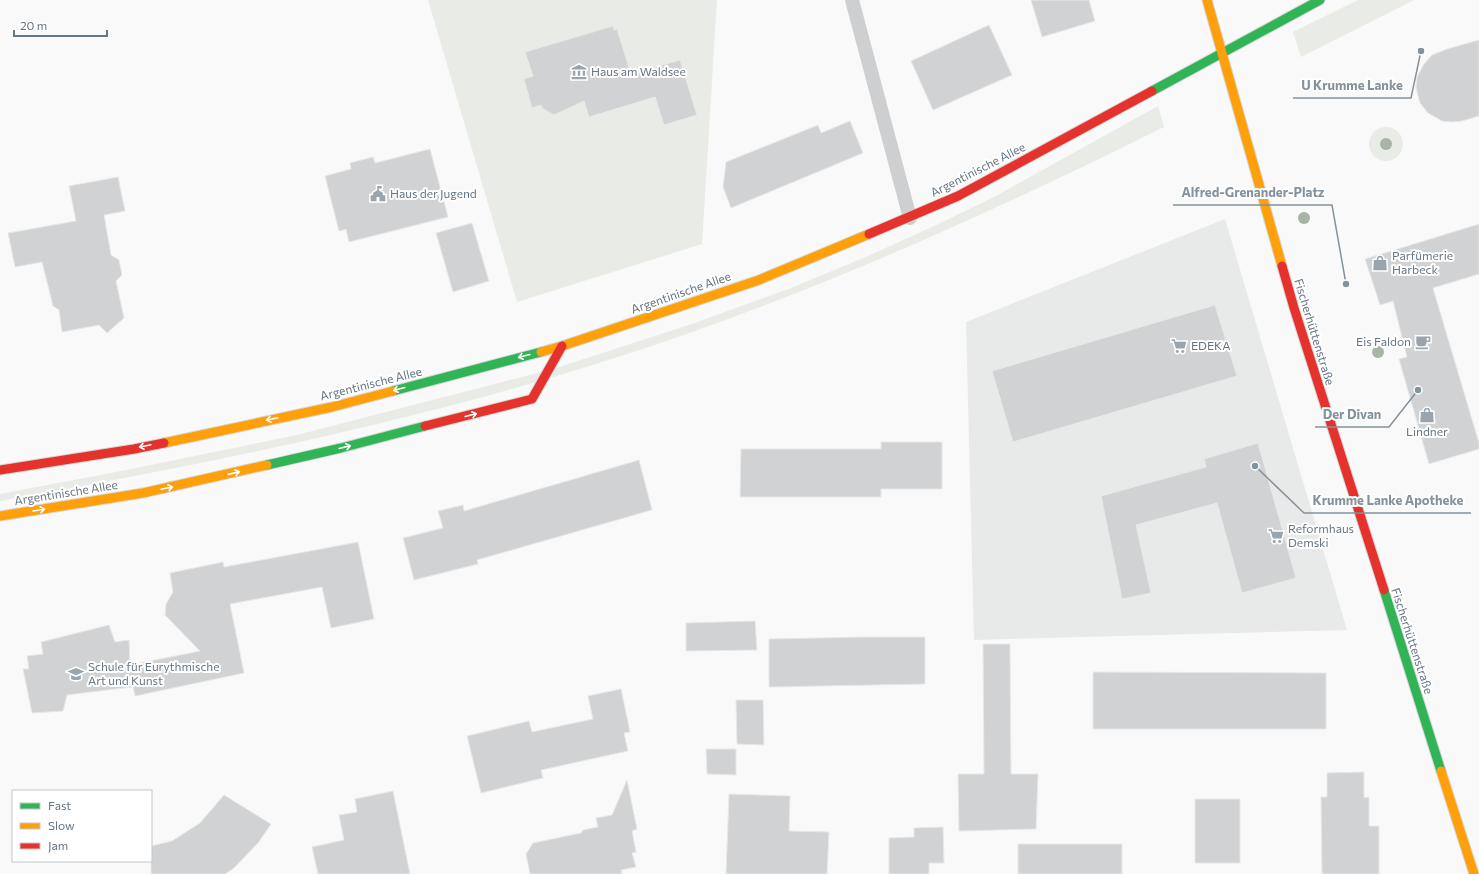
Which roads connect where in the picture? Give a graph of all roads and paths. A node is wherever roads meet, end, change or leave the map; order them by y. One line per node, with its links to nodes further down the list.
1 (852, 0): 5 (lane)
2 (1207, 0): 4 (main road, Fischerhüttenstraße)
3 (1320, 0): 4 (main road, Argentinische Allee)
4 (1221, 53): 5 (main road, Argentinische Allee); 9 (main road, Fischerhüttenstraße)
5 (910, 218): 6 (main road, Argentinische Allee)
6 (562, 346): 7 (main road, Argentinische Allee, one-way to 7); 8 (main road, Argentinische Allee, one-way to 6)
7 (0, 470)
8 (0, 516)
9 (1474, 874)

